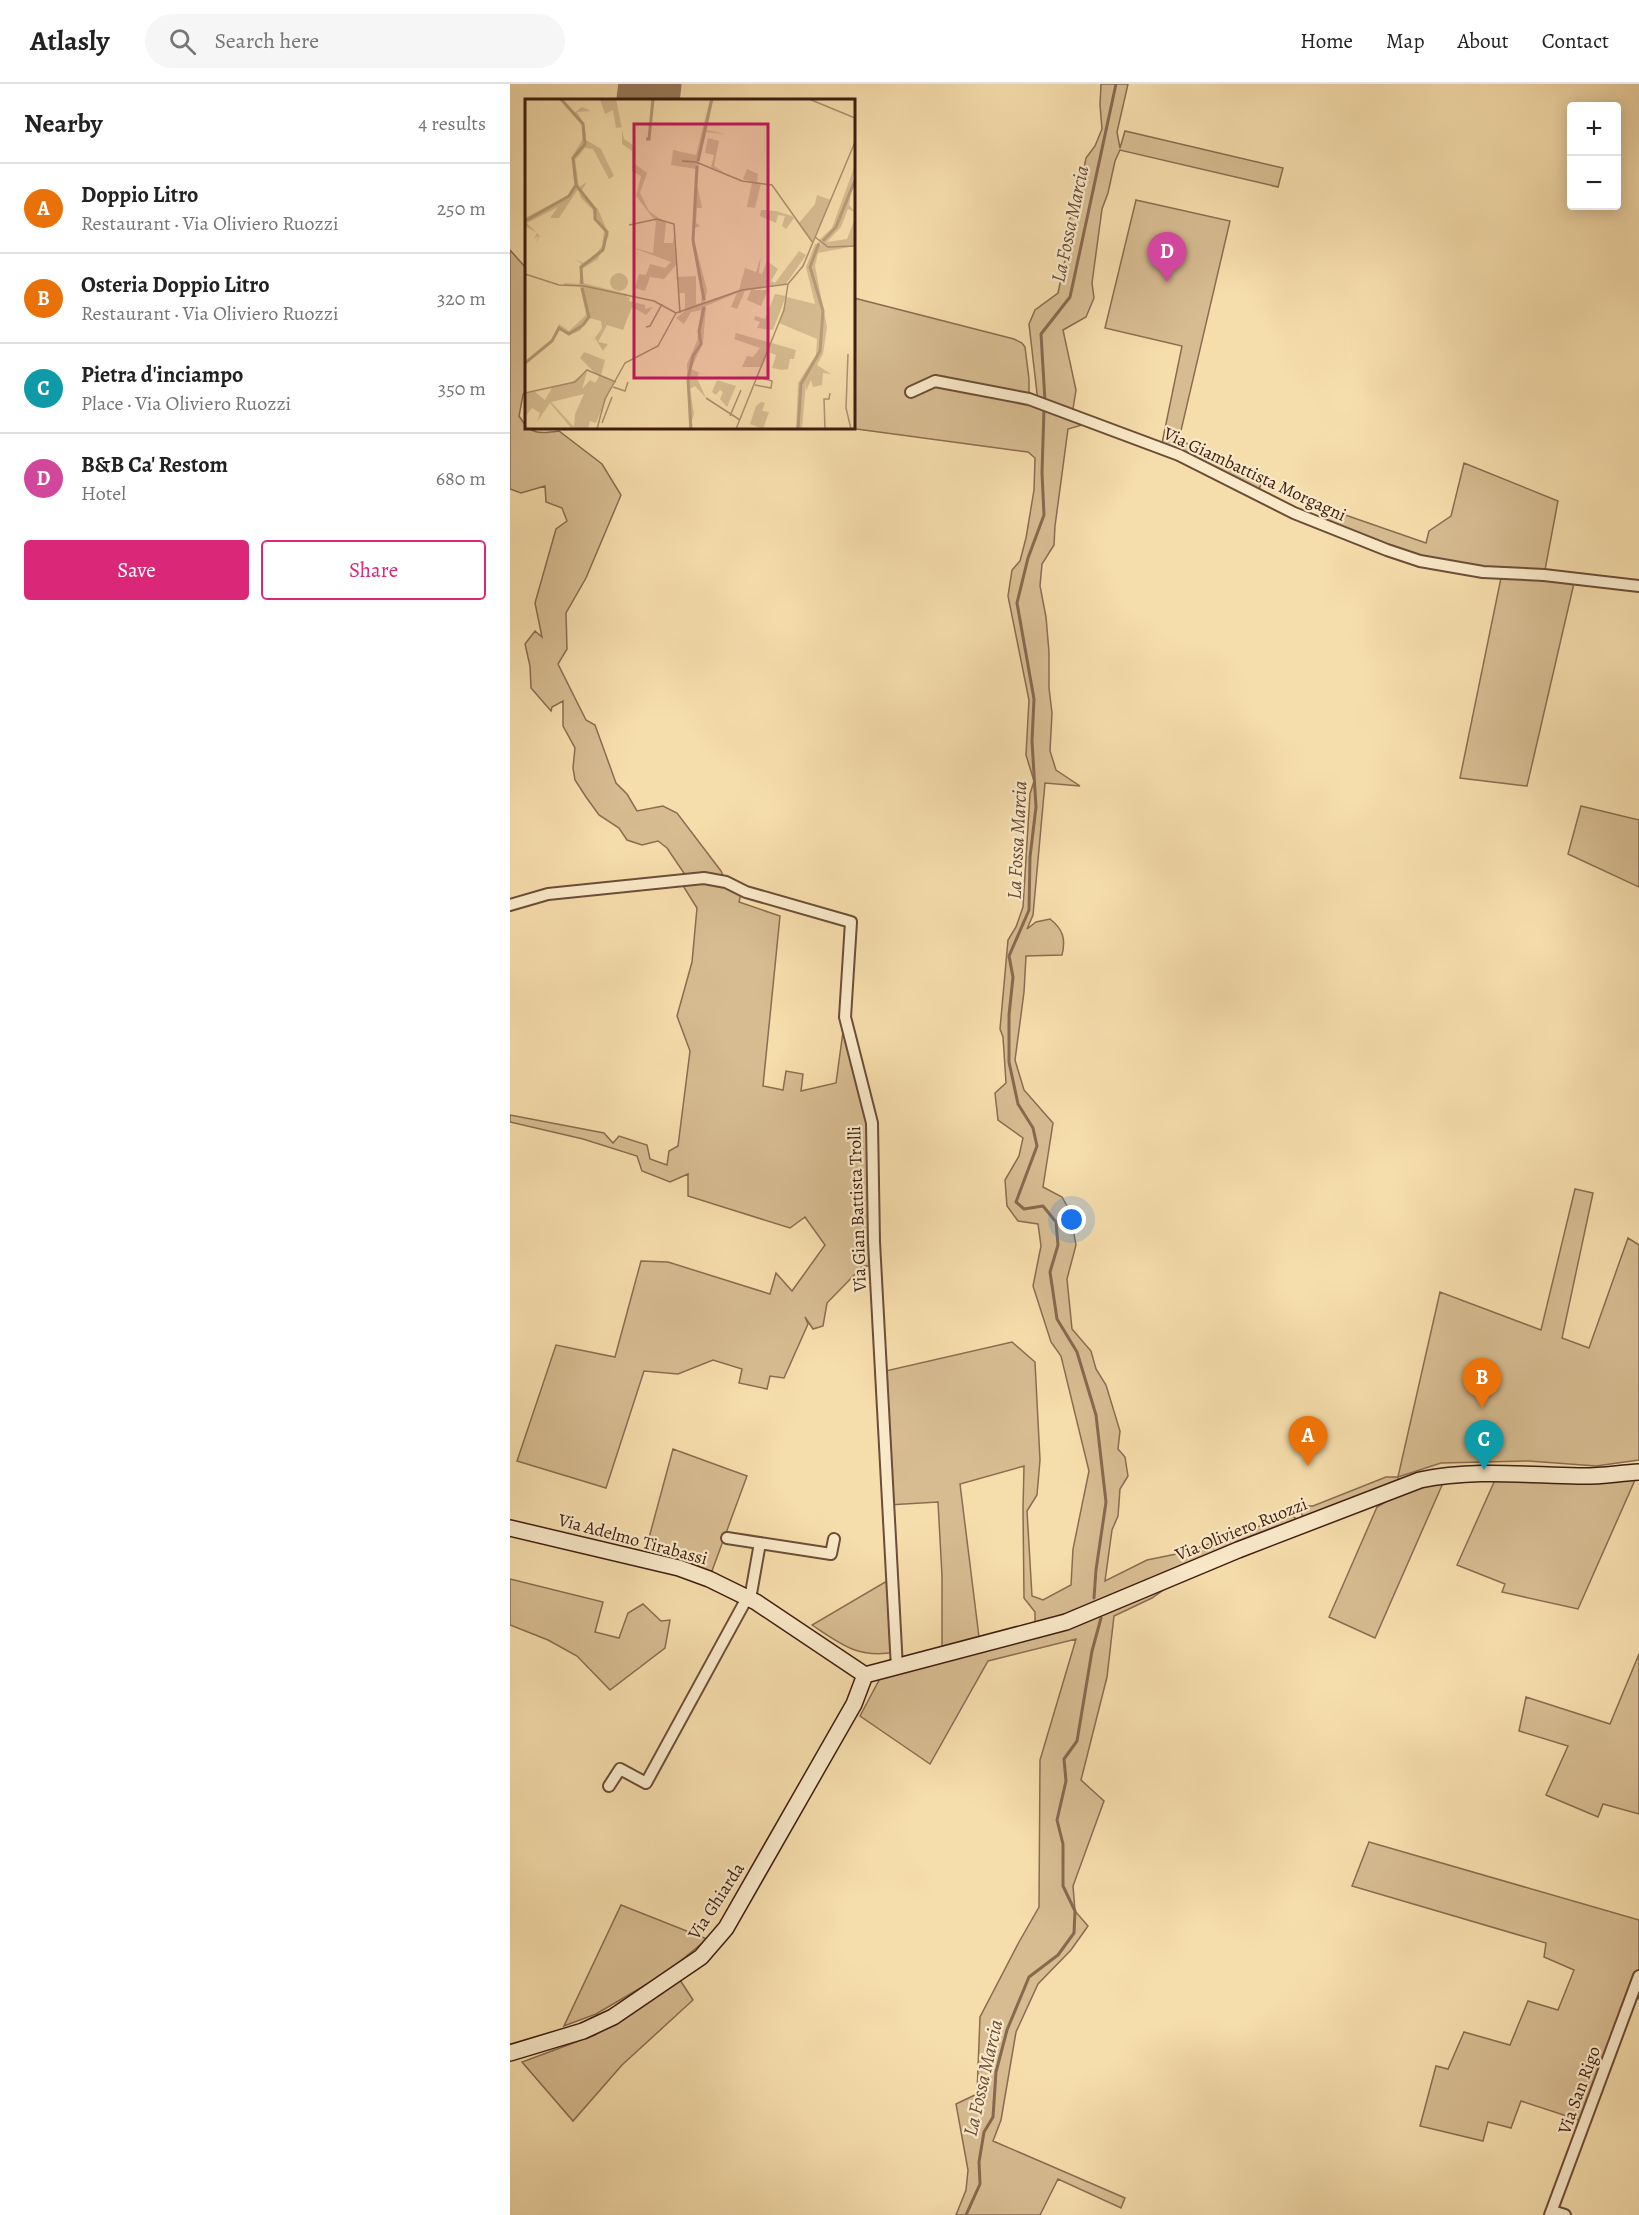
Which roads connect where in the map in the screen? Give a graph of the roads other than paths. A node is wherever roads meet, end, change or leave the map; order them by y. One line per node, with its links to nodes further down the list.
1 (912, 392): 2 (street, Via Giambattista Morgagni)
2 (1639, 586)
3 (510, 905): 10 (street, Via Gian Battista Trolli)
4 (1639, 1472): 10 (street, Via Oliviero Ruozzi)
5 (510, 1528): 9 (street, Via Adelmo Tirabassi)
6 (727, 1538): 8 (street)
7 (834, 1539): 8 (street)
8 (760, 1543): 9 (street)
9 (748, 1598): 11 (street, Via Adelmo Tirabassi); 12 (street)
10 (897, 1668): 11 (street, Via Oliviero Ruozzi)
11 (865, 1675): 14 (street, Via Ghiarda)
12 (609, 1786)
13 (1639, 1976): 15 (street, Via San Rigo)
14 (510, 2053)
15 (1551, 2213): 16 (street)
16 (1565, 2215)

